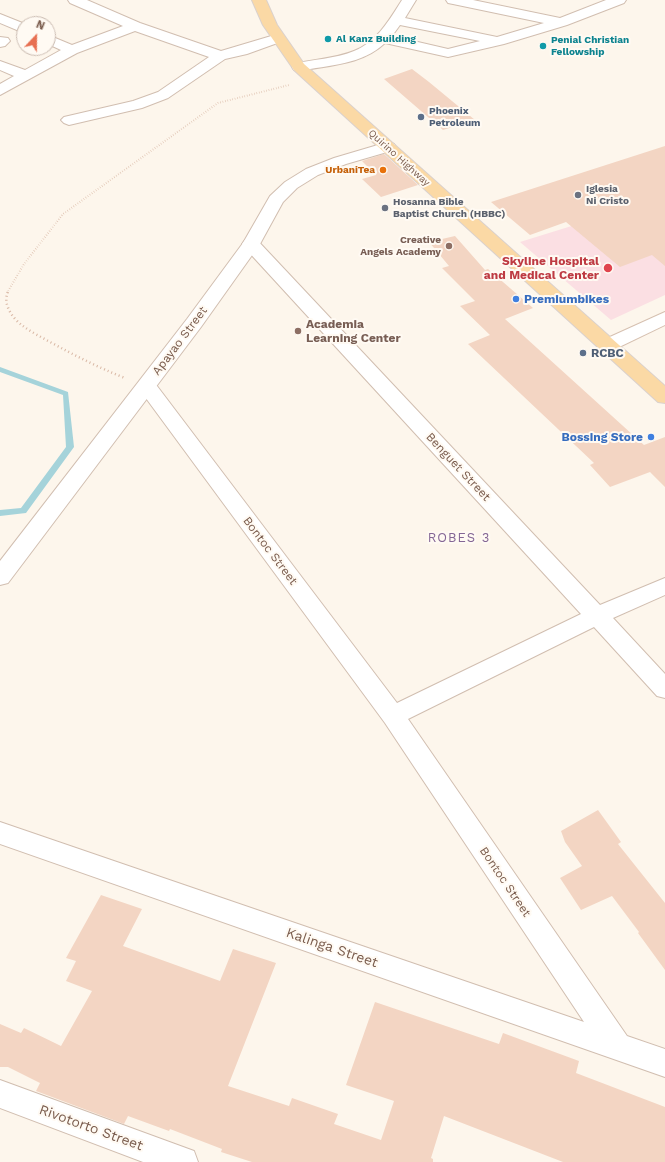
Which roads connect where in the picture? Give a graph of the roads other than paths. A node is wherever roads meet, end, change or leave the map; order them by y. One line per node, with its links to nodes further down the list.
1 (75, 0): 10 (street)
2 (259, 0): 11 (main road, Quirino Highway)
3 (410, 0): 7 (street)
4 (453, 0): 8 (street)
5 (619, 0): 8 (street)
6 (0, 18): 9 (street)
7 (396, 20): 12 (street); 13 (street)
8 (562, 22): 13 (street)
9 (16, 25)
10 (135, 26): 15 (street); 16 (street)
11 (278, 38): 16 (street); 18 (main road, Quirino Highway)
12 (382, 38): 13 (street); 18 (street)
13 (499, 41)
14 (56, 43): 15 (street)
15 (72, 50): 19 (street)
16 (220, 56): 21 (street)
17 (0, 65): 19 (street)
18 (299, 67): 22 (main road, Quirino Highway)
19 (26, 76): 20 (street)
20 (0, 90)
21 (69, 120)
22 (388, 147): 23 (street, Apayao Street); 25 (main road, Quirino Highway)
23 (251, 244): 26 (street, Apayao Street); 30 (street, Benguet Street)
24 (665, 318): 25 (street)
25 (608, 345): 27 (main road, Quirino Highway)
26 (147, 386): 28 (street, Apayao Street); 32 (street, Bontoc Street)
27 (665, 397)
28 (0, 578)
29 (665, 586): 30 (street)
30 (597, 616): 31 (street, Benguet Street); 32 (street)
31 (665, 689)
32 (393, 716): 34 (street, Bontoc Street)
33 (0, 834): 34 (street, Kalinga Street)
34 (618, 1047): 35 (street, Kalinga Street)
35 (665, 1063)
36 (0, 1094): 37 (street, Rivotorto Street)
37 (183, 1162)

